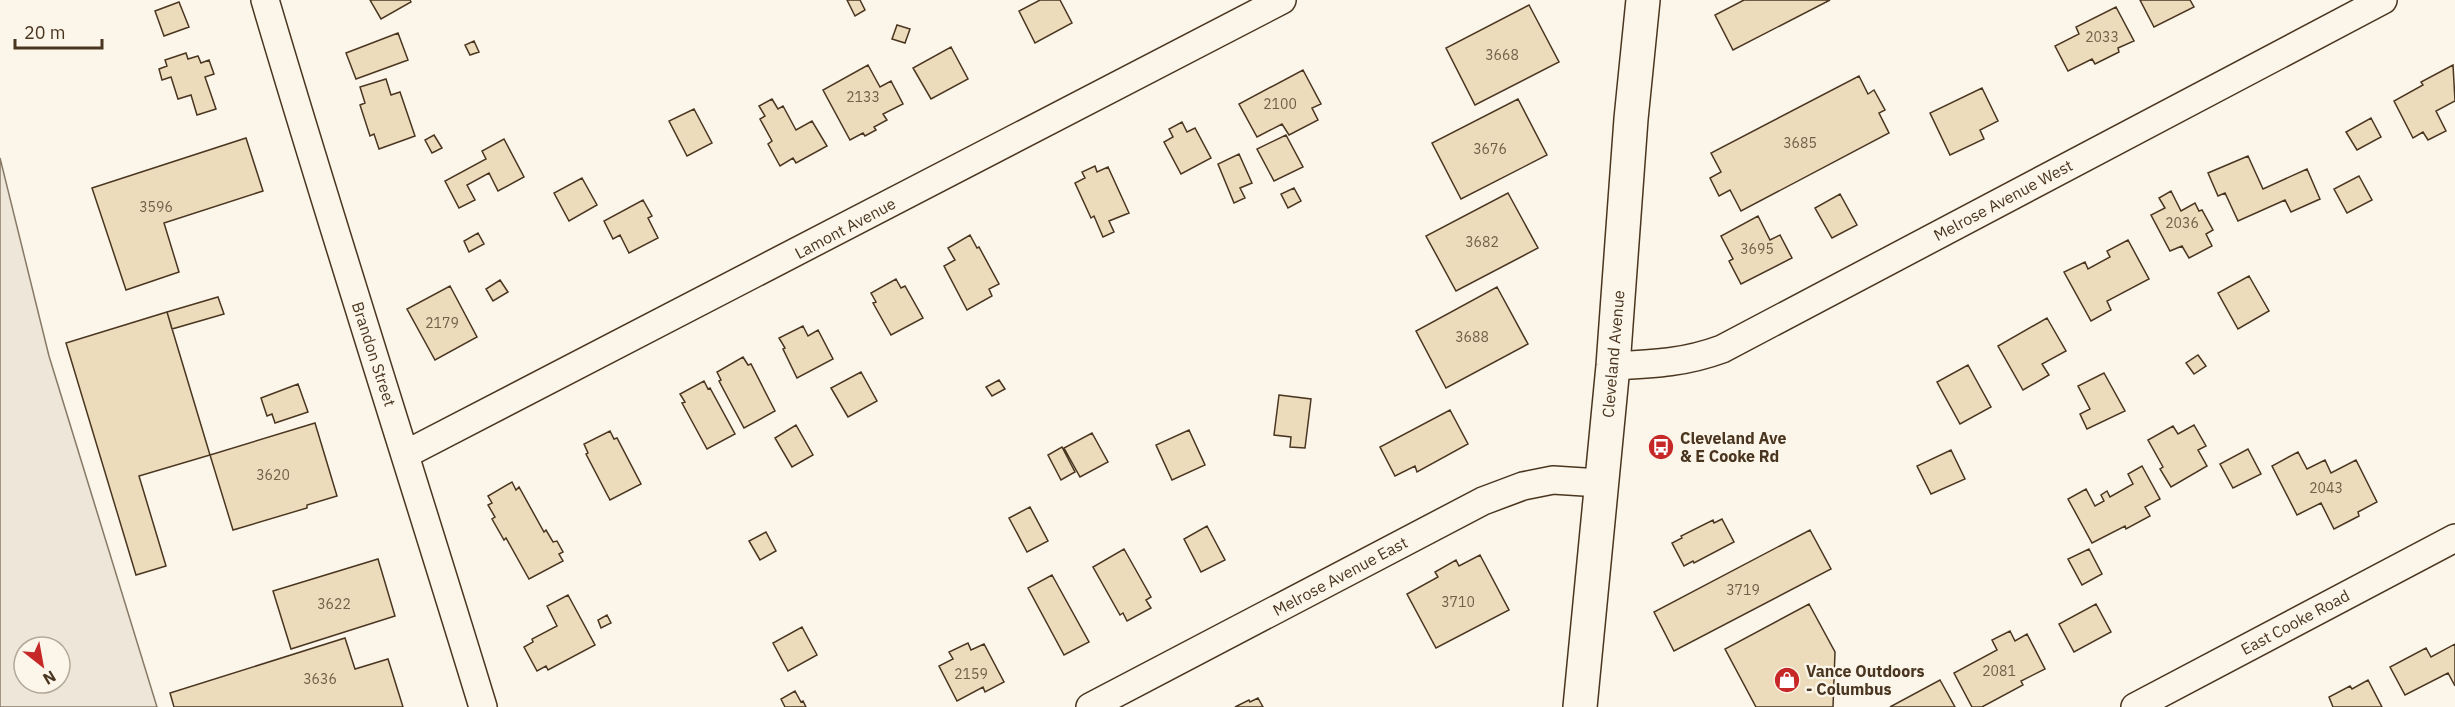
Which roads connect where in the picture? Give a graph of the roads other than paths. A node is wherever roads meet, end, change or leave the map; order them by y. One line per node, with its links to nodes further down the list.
1 (265, 0): 6 (street, Brandon Street)
2 (1282, 0): 6 (street, Lamont Avenue)
3 (1643, 0): 5 (main road, Cleveland Avenue)
4 (2383, 0): 5 (street, Melrose Avenue West)
5 (1613, 366): 7 (main road, Cleveland Avenue)
6 (406, 454): 9 (street, Brandon Street)
7 (1600, 483): 10 (street, Melrose Avenue East); 11 (main road, Cleveland Avenue)
8 (2455, 538): 12 (street, East Cooke Road)
9 (483, 707)
10 (1090, 707)
11 (1580, 707)
12 (2135, 707)

